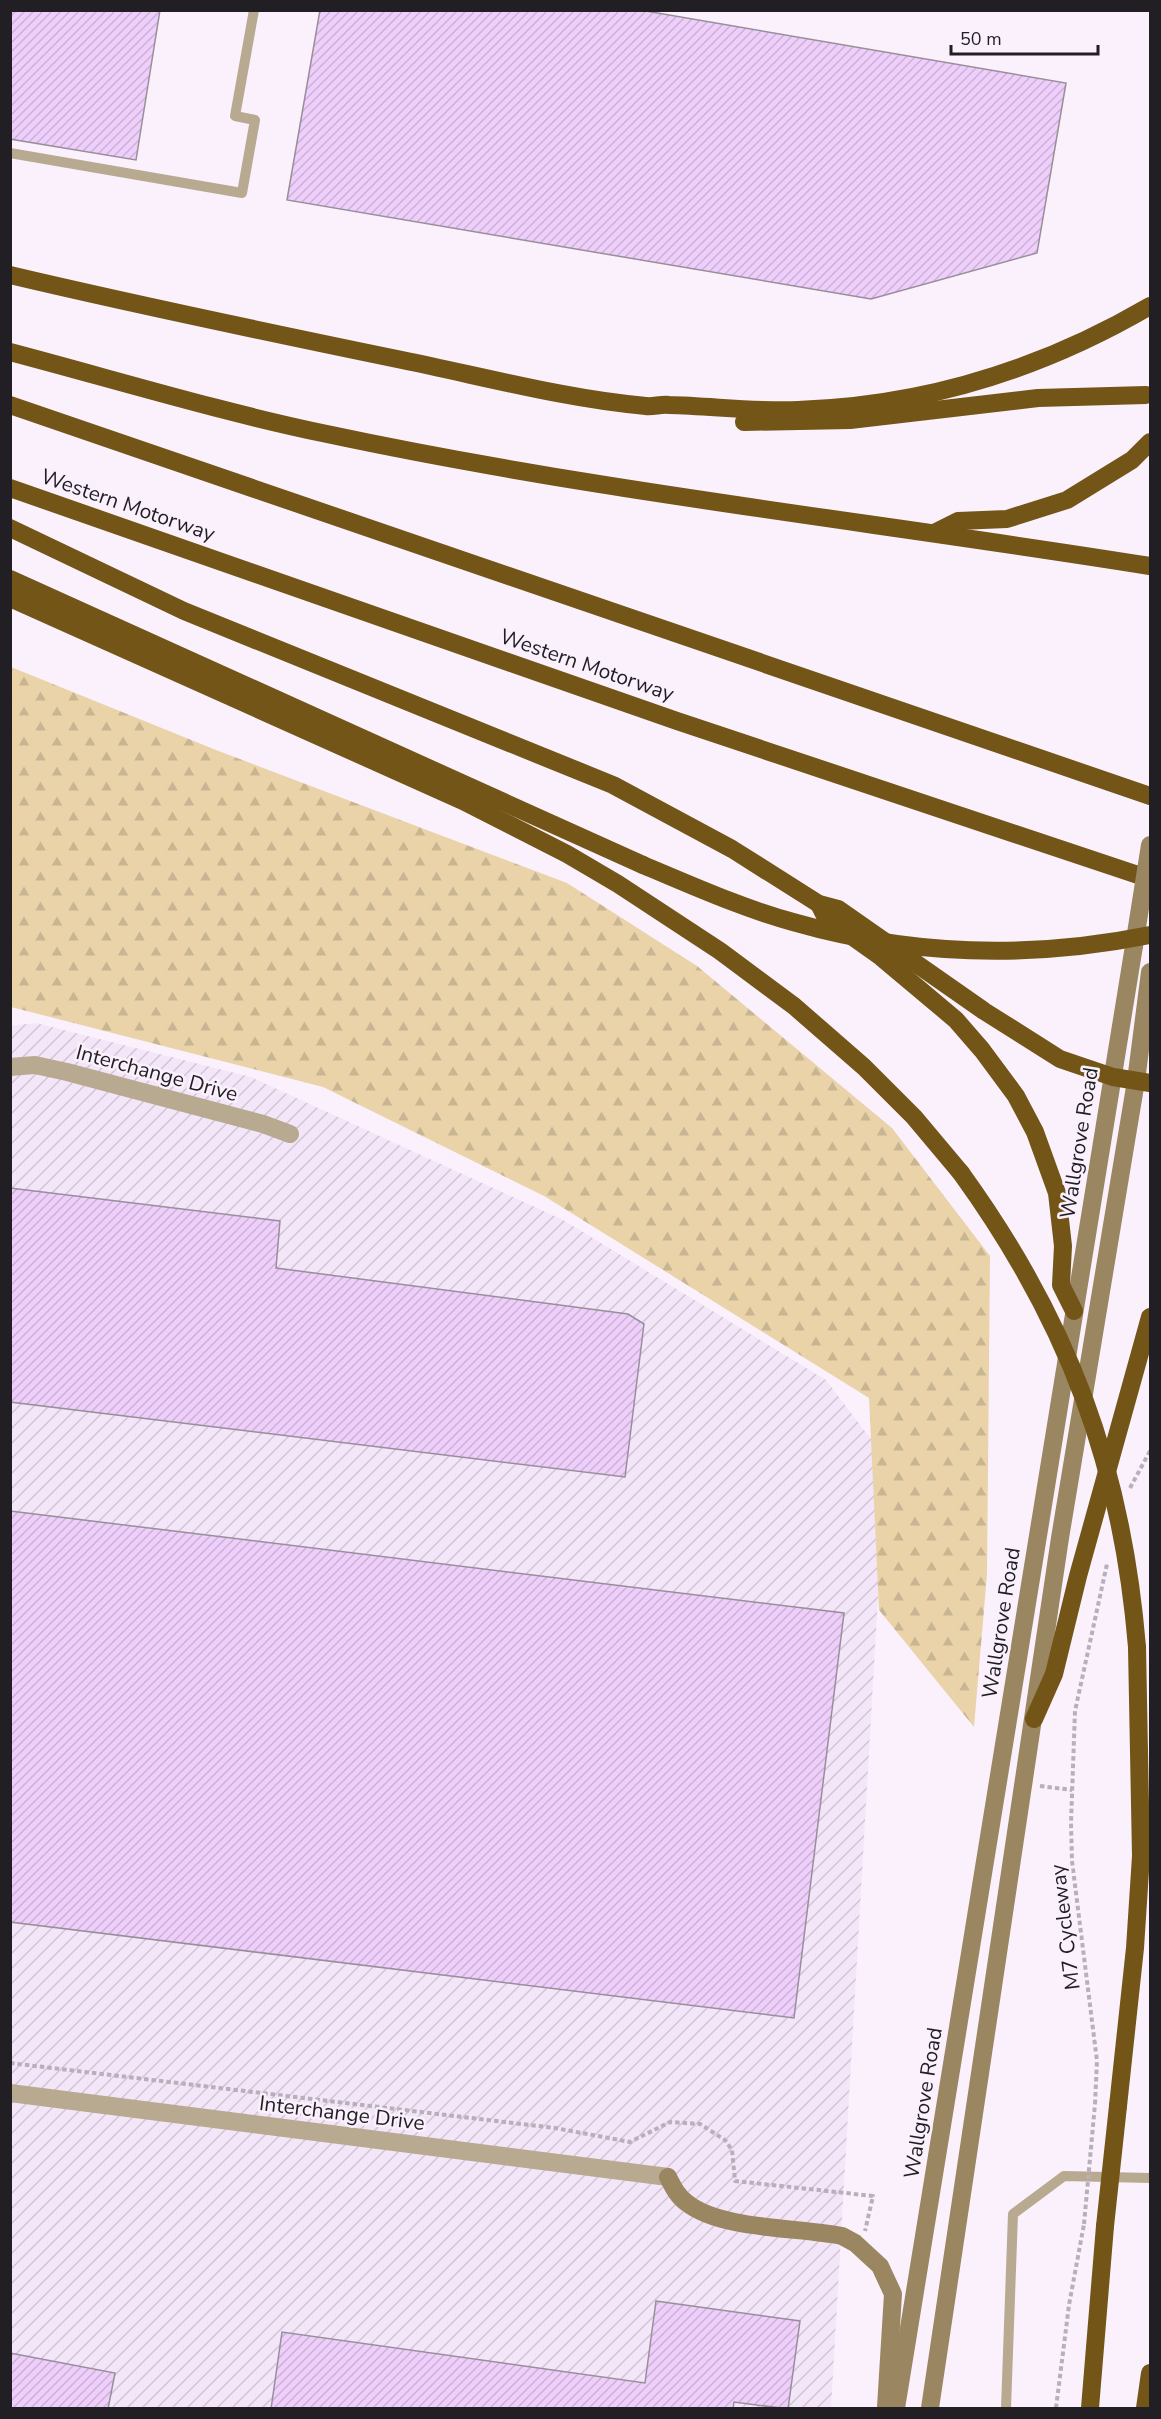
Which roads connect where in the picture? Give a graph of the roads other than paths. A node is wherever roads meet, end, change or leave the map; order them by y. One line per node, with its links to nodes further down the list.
1 (254, 10): 2 (lane)
2 (10, 153)
3 (10, 276): 8 (highway)
4 (1150, 306): 8 (highway)
5 (10, 352): 12 (highway)
6 (1146, 395): 8 (highway)
7 (10, 405): 16 (highway)
8 (649, 407)
9 (1150, 441): 12 (highway)
10 (10, 488): 18 (highway, Western Motorway)
11 (10, 528): 19 (highway)
12 (936, 532): 13 (highway)
13 (1150, 566)
14 (10, 579): 20 (highway, bridge)
15 (10, 598): 30 (highway, bridge)
16 (1150, 796)
17 (1150, 845): 23 (main road, Wallgrove Road, bridge)
18 (1150, 879)
19 (819, 904): 23 (highway); 26 (highway)
20 (1150, 935)
21 (1150, 972): 24 (main road)
22 (10, 1066): 25 (street, Interchange Drive)
23 (1113, 1077): 24 (highway); 26 (main road, Wallgrove Road)
24 (1143, 1082): 28 (main road)
25 (290, 1134)
26 (1074, 1311): 36 (main road, Wallgrove Road)
27 (1150, 1317): 28 (highway)
28 (1034, 1719): 37 (main road)
29 (1150, 1790): 30 (highway)
30 (1141, 1856): 39 (highway, bridge)
31 (10, 2093): 32 (street, Interchange Drive)
32 (668, 2177): 35 (main road)
33 (1150, 2178): 38 (lane)
34 (1150, 2373): 40 (highway)
35 (885, 2409)
36 (896, 2409)
37 (930, 2409)
38 (1006, 2409)
39 (1090, 2409)
40 (1145, 2409)

